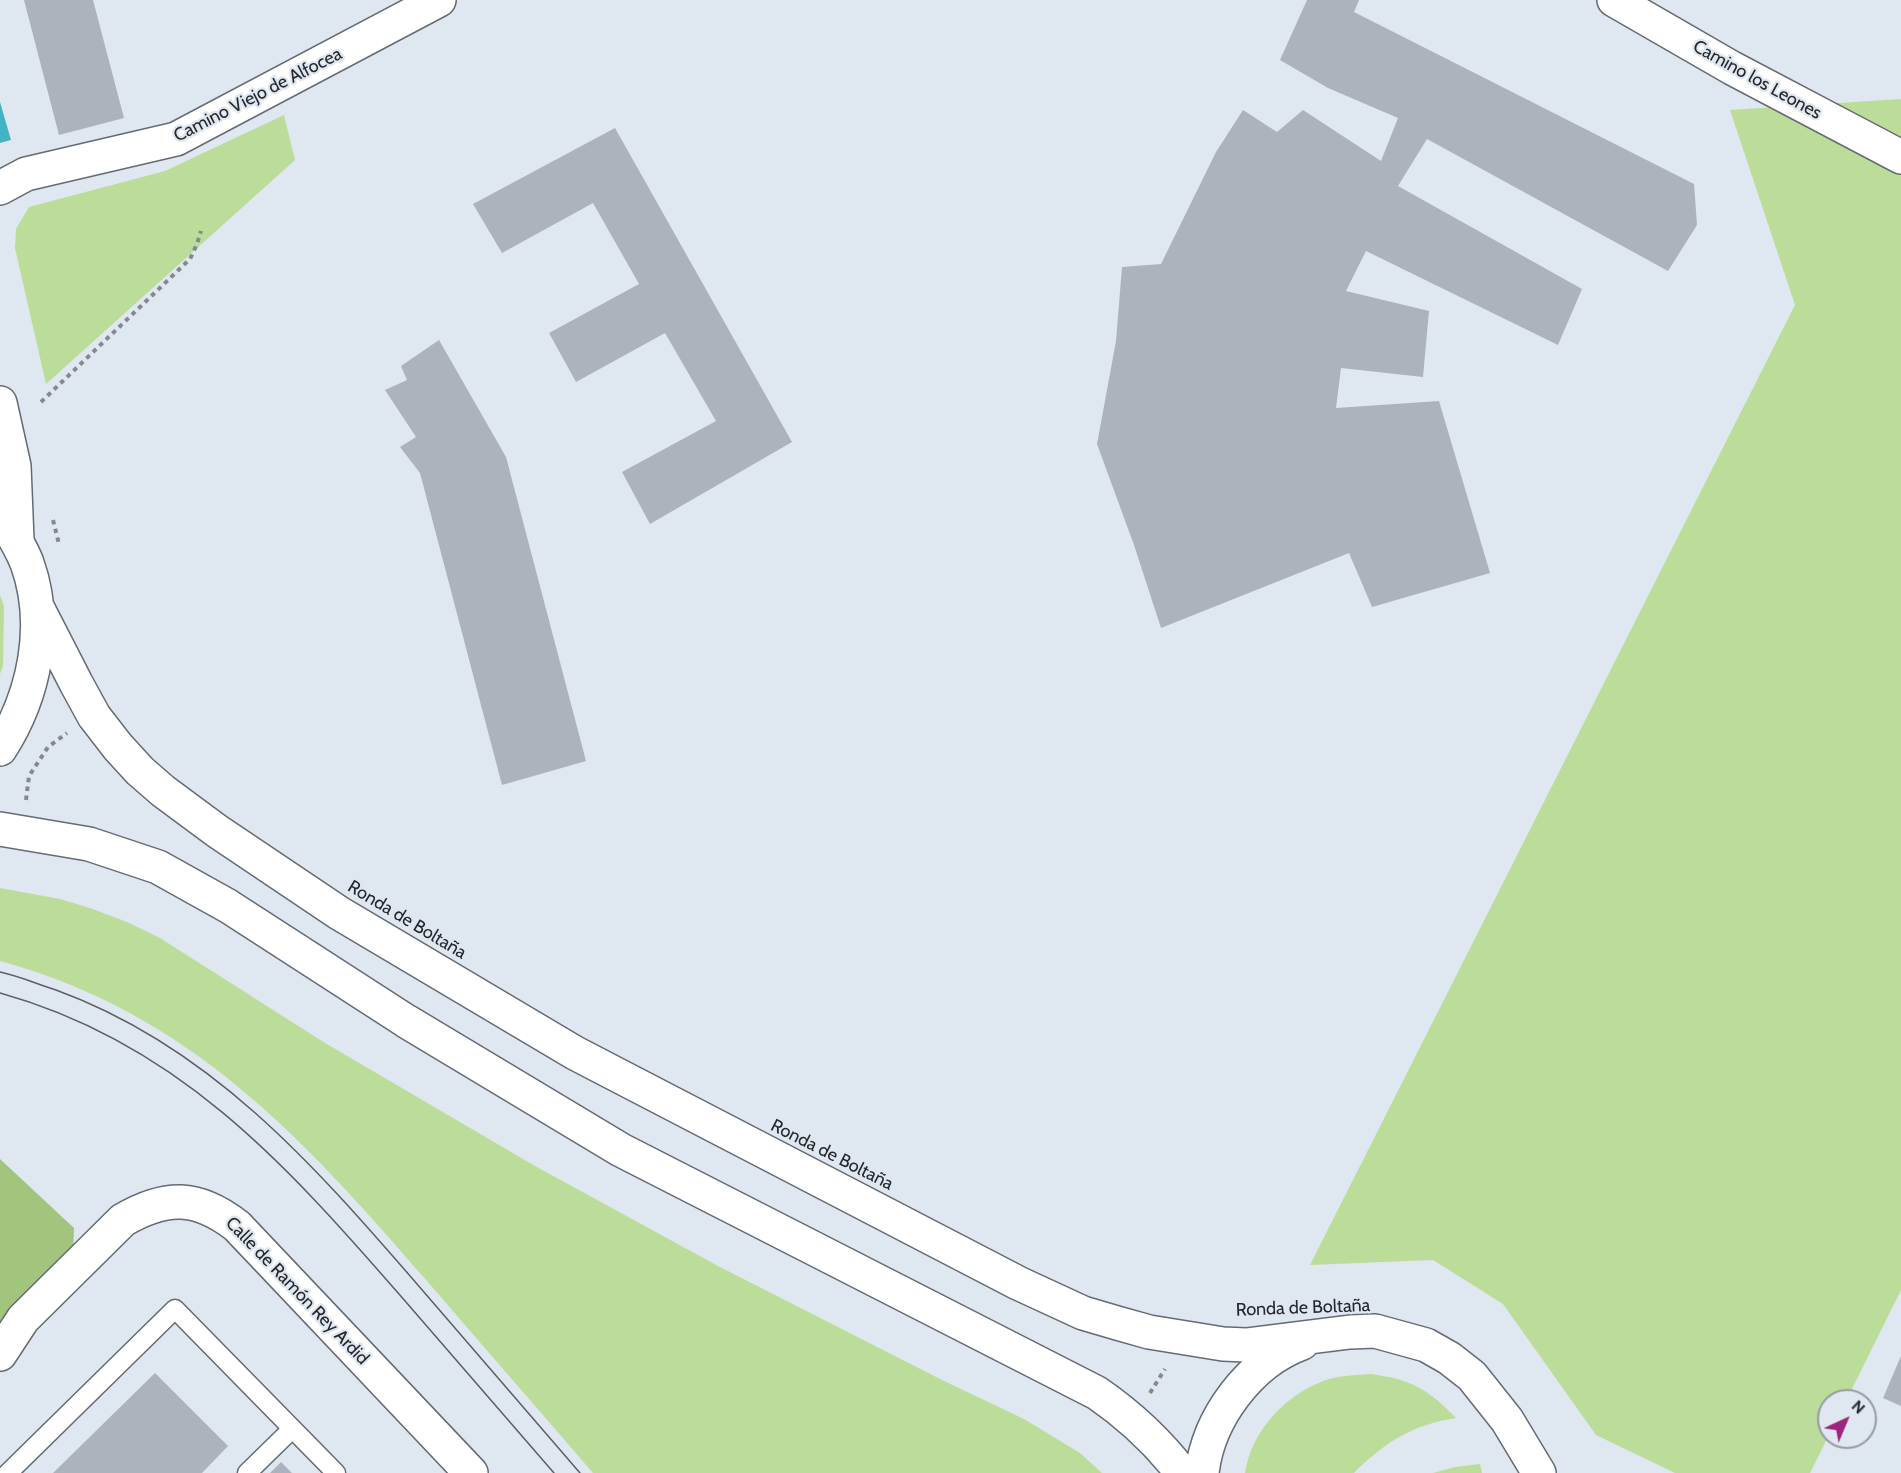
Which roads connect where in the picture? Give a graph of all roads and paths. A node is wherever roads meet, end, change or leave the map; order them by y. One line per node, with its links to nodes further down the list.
1 (439, 0): 4 (main road, Camino Viejo de Alfocea)
2 (1614, 0): 3 (main road, Camino los Leones)
3 (1901, 157)
4 (0, 188)
5 (201, 231): 6 (path)
6 (41, 402)
7 (0, 403): 9 (main road)
8 (51, 515): 10 (path)
9 (8, 527): 11 (main road)
10 (60, 550)
11 (37, 607): 13 (main road); 17 (main road, Ronda de Boltaña)
12 (70, 731): 14 (path)
13 (0, 749)
14 (26, 802)
15 (0, 829): 19 (main road)
16 (1326, 1334): 17 (main road, Ronda de Boltaña); 20 (main road, Ronda de Boltaña); 27 (main road, Ronda de Boltaña)
17 (1171, 1336): 19 (path)
18 (0, 1354): 25 (main road, Calle de Ramón Rey Ardid)
19 (1130, 1417): 26 (main road)
20 (1507, 1420): 28 (main road, Ronda de Boltaña); 29 (main road, Ronda de Boltaña)
21 (292, 1429): 22 (lane); 23 (lane); 24 (lane)
22 (8, 1473)
23 (247, 1473)
24 (336, 1473)
25 (471, 1473)
26 (1182, 1473)
27 (1202, 1473)
28 (1524, 1473)
29 (1539, 1473)

